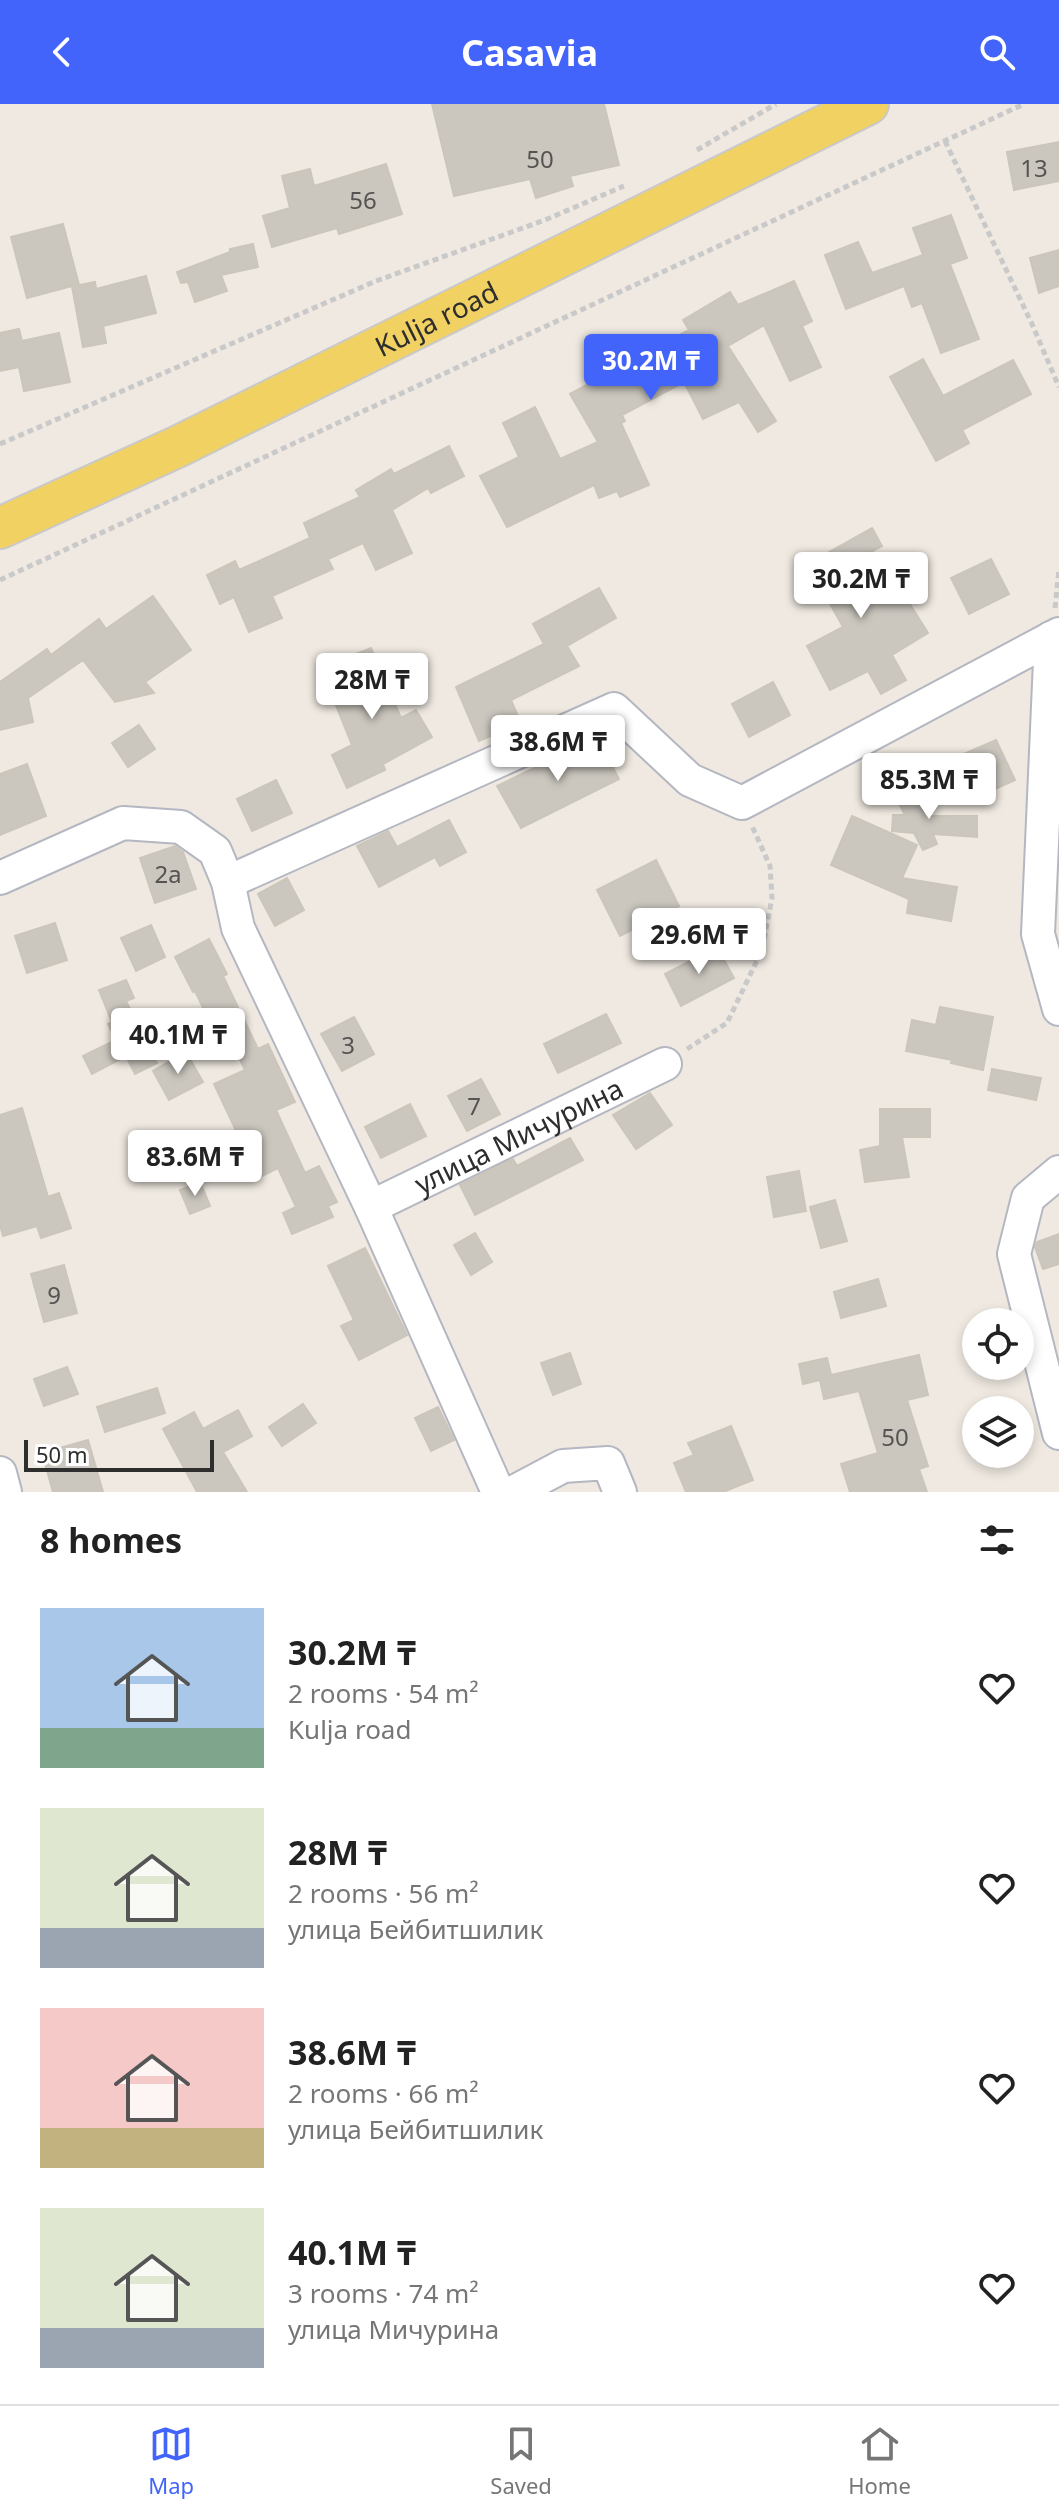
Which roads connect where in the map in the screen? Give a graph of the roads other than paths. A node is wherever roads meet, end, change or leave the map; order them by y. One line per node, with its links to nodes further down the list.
1 (868, 104): 2 (main road, Kulja road)
2 (0, 528)
3 (1055, 636): 5 (street); 6 (street)
4 (0, 878): 5 (street)
5 (228, 882): 9 (street)
6 (1059, 1009)
7 (665, 1064): 9 (street, улица Мичурина)
8 (1059, 1172): 10 (street)
9 (371, 1207): 13 (street)
10 (1059, 1433)
11 (0, 1473): 12 (street)
12 (5, 1492)
13 (498, 1492)
14 (514, 1492): 15 (street)
15 (620, 1492)

